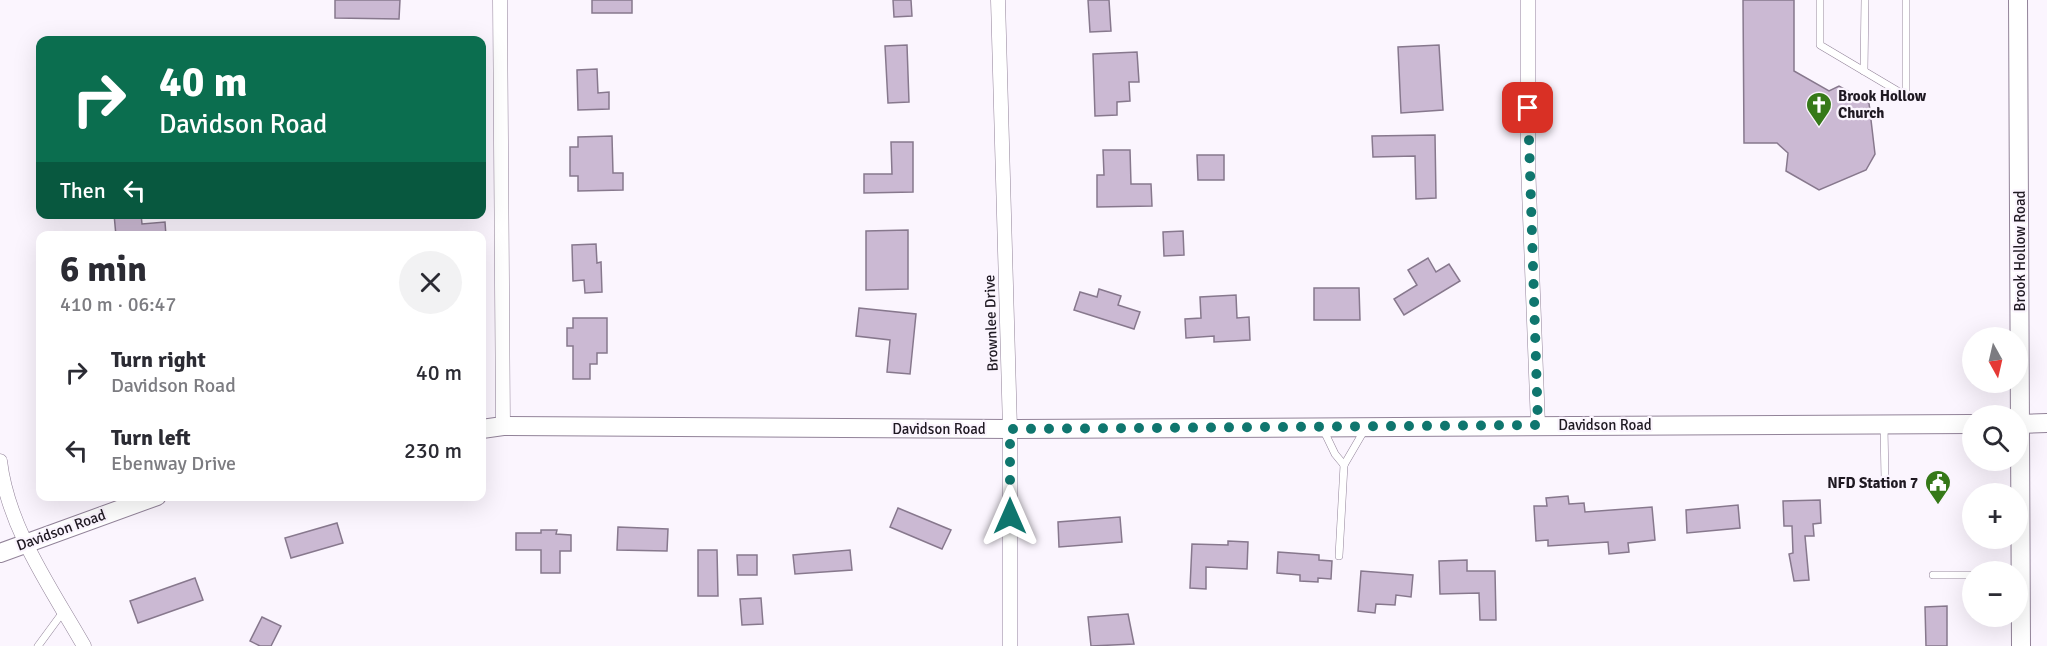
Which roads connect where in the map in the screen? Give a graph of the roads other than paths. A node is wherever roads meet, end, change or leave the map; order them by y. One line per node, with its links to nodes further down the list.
1 (500, 0): 15 (street)
2 (998, 0): 19 (street, Brownlee Drive)
3 (1528, 0): 14 (street)
4 (1820, 0): 8 (lane)
5 (1865, 0): 8 (lane)
6 (1906, 0): 8 (lane)
7 (2018, 0): 9 (street, Brook Hollow Road)
8 (1864, 71)
9 (2019, 405)
10 (2047, 423): 13 (street)
11 (1884, 424): 12 (street, Davidson Road); 14 (street, Davidson Road); 23 (lane)
12 (1962, 424)
13 (2028, 424)
14 (1538, 425): 16 (street, Davidson Road)
15 (503, 426): 18 (street, Davidson Road); 19 (street, Davidson Road)
16 (1366, 426): 17 (street, Davidson Road); 21 (lane)
17 (1322, 427): 19 (street, Davidson Road); 21 (lane)
18 (486, 428)
19 (1010, 429): 35 (street, Brownlee Drive)
20 (0, 461): 25 (street)
21 (1344, 465): 27 (lane)
22 (2019, 471): 28 (street, Brook Hollow Road)
23 (1885, 480)
24 (143, 501): 25 (street, Davidson Road)
25 (25, 542): 26 (street, Davidson Road); 31 (street)
26 (0, 553)
27 (1339, 556)
28 (2019, 561)
29 (1933, 575): 30 (lane)
30 (1962, 575)
31 (64, 611): 33 (lane); 34 (street)
32 (2020, 627): 36 (street, Brook Hollow Road)
33 (38, 646)
34 (84, 646)
35 (1011, 646)
36 (2021, 646)

